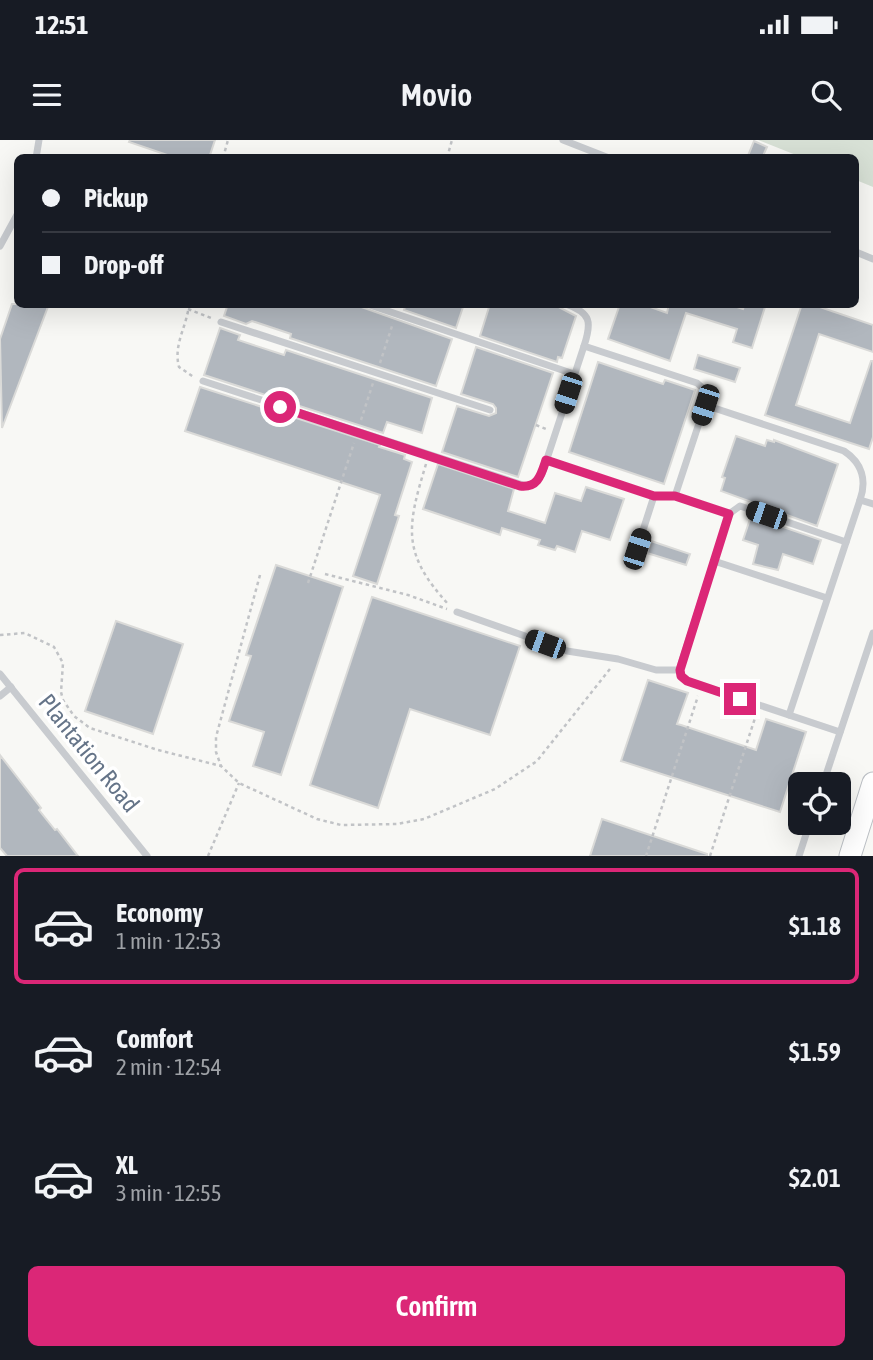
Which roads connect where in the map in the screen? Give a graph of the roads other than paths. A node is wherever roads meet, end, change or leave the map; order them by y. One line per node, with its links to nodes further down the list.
1 (563, 140): 2 (lane)
2 (598, 154)
3 (14, 220): 4 (lane)
4 (0, 246)
5 (379, 308): 9 (lane)
6 (576, 308): 8 (lane)
7 (221, 321): 12 (lane)
8 (584, 346): 9 (lane); 11 (lane)
9 (575, 374): 13 (lane)
10 (203, 381): 13 (lane)
11 (705, 405): 15 (lane); 16 (lane)
12 (490, 410)
13 (546, 460): 14 (lane)
14 (654, 496): 15 (lane); 20 (lane)
15 (675, 496): 18 (lane)
16 (860, 500): 17 (lane); 19 (lane)
17 (873, 505)
18 (729, 514): 19 (lane); 21 (lane)
19 (846, 542): 22 (lane)
20 (637, 549)
21 (714, 561): 22 (lane); 25 (lane)
22 (827, 598): 29 (lane)
23 (457, 612): 25 (lane)
24 (873, 633): 30 (lane)
25 (680, 670): 29 (lane)
26 (0, 674): 27 (lane, Plantation Road)
27 (11, 687): 28 (lane); 34 (lane, Plantation Road)
28 (0, 696)
29 (789, 715): 30 (lane)
30 (840, 732): 31 (lane)
31 (827, 772)
32 (873, 783): 36 (main road)
33 (806, 835): 35 (lane)
34 (147, 856)
35 (799, 856)
36 (850, 856)

